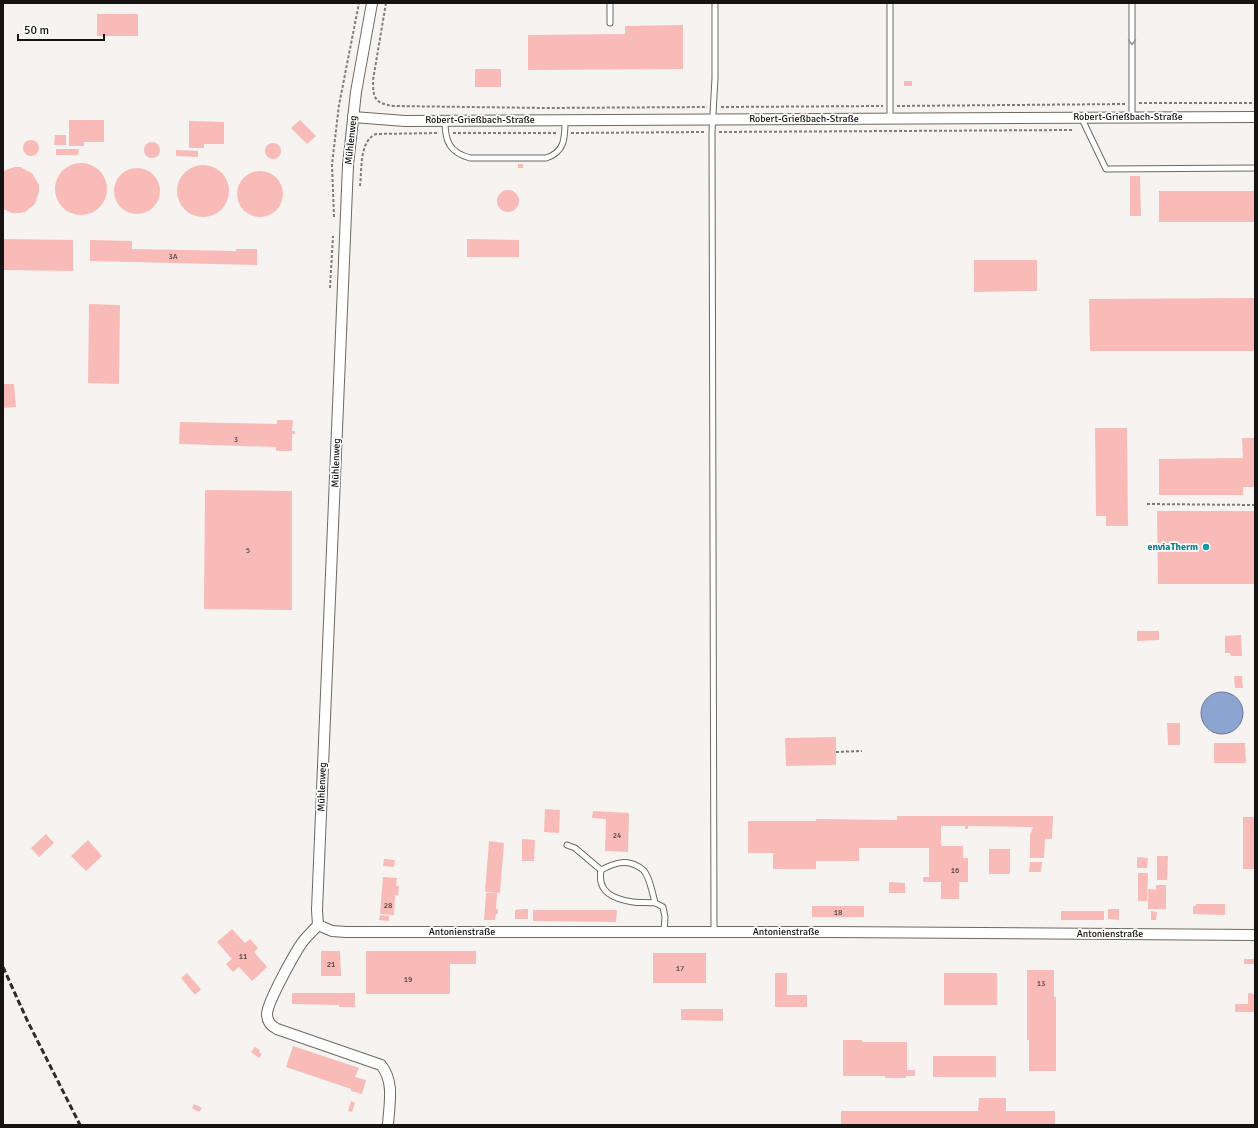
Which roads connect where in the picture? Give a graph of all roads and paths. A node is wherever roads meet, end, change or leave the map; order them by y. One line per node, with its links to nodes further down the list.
1 (372, 3): 13 (street, Mühlenweg)
2 (386, 3): 11 (path)
3 (610, 3): 7 (lane)
4 (715, 3): 11 (lane)
5 (890, 3): 10 (lane)
6 (1132, 3): 9 (lane, one-way to 9)
7 (610, 23)
8 (1255, 103): 9 (path)
9 (1132, 104): 10 (path); 14 (lane)
10 (890, 106): 11 (path); 17 (lane)
11 (714, 107): 16 (lane)
12 (1255, 116): 14 (street, Robert-Grießbach-Straße)
13 (353, 117): 19 (street, Robert-Grießbach-Straße); 33 (street, Mühlenweg)
14 (1132, 117): 15 (street, Robert-Grießbach-Straße)
15 (1081, 118): 17 (street, Robert-Grießbach-Straße); 20 (lane)
16 (712, 119): 17 (street, Robert-Grießbach-Straße); 18 (street, Robert-Grießbach-Straße); 21 (lane)
17 (890, 119)
18 (565, 120): 19 (street, Robert-Grießbach-Straße); 23 (lane)
19 (445, 121): 22 (lane)
20 (1088, 130): 21 (path); 24 (lane)
21 (712, 132): 23 (path); 35 (lane)
22 (445, 133): 23 (path); 23 (lane); 25 (path)
23 (565, 133)
24 (1255, 168)
25 (360, 186)
26 (1147, 504): 27 (path)
27 (1255, 505)
28 (862, 751): 29 (path)
29 (836, 752)
30 (567, 845): 31 (lane)
31 (601, 870): 32 (lane); 32 (lane)
32 (655, 903): 34 (lane)
33 (318, 925): 34 (street, Antonienstraße); 37 (street)
34 (664, 932): 35 (street, Antonienstraße)
35 (714, 932): 36 (street, Antonienstraße)
36 (1255, 935)
37 (388, 1125)

